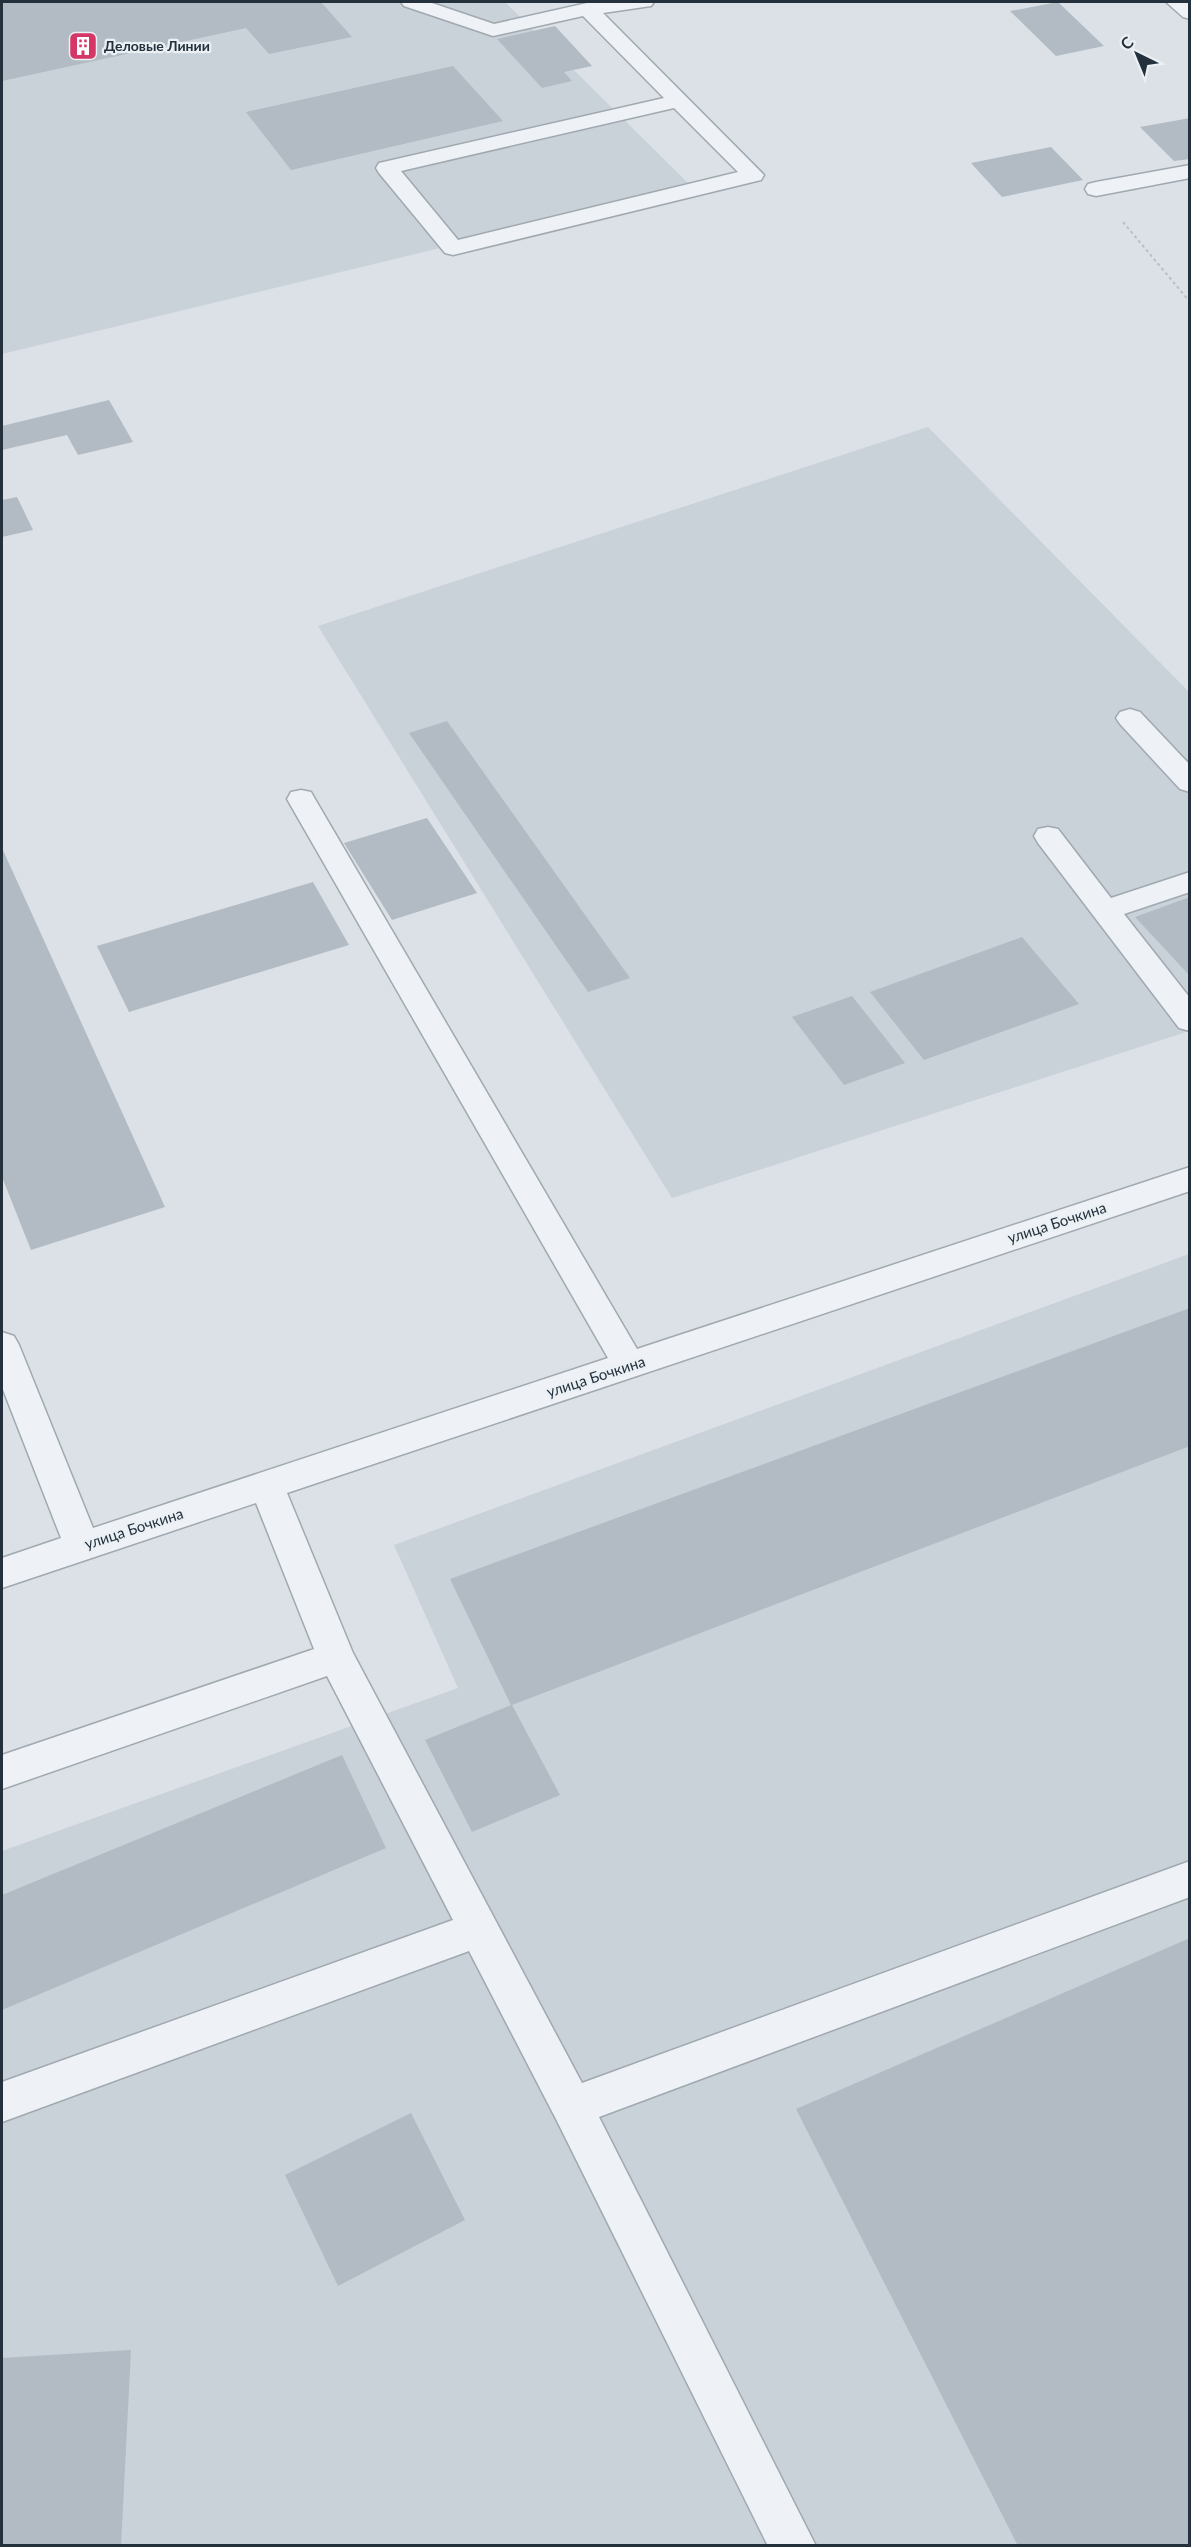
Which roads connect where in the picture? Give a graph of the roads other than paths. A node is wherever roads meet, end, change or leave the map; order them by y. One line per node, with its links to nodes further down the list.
1 (411, 2): 4 (street)
2 (645, 2): 4 (street)
3 (1176, 2): 5 (street)
4 (587, 9): 6 (street)
5 (1190, 13)
6 (678, 101): 6 (street)
7 (1190, 171): 8 (street)
8 (1096, 189)
9 (1130, 718): 10 (street)
10 (1190, 783)
11 (301, 799): 18 (street)
12 (1048, 836): 14 (street)
13 (1190, 882): 14 (street)
14 (1105, 910): 15 (street)
15 (1190, 1020)
16 (1190, 1179): 18 (street, улица Бочкина)
17 (2, 1345): 20 (street)
18 (630, 1366): 19 (street, улица Бочкина)
19 (267, 1486): 20 (street, улица Бочкина); 22 (street)
20 (82, 1546): 21 (street, улица Бочкина)
21 (2, 1573)
22 (336, 1657): 23 (street); 25 (street)
23 (2, 1772)
24 (1190, 1879): 27 (street)
25 (479, 1929): 26 (street); 27 (street)
26 (2, 2102)
27 (572, 2107): 28 (street)
28 (793, 2546)

